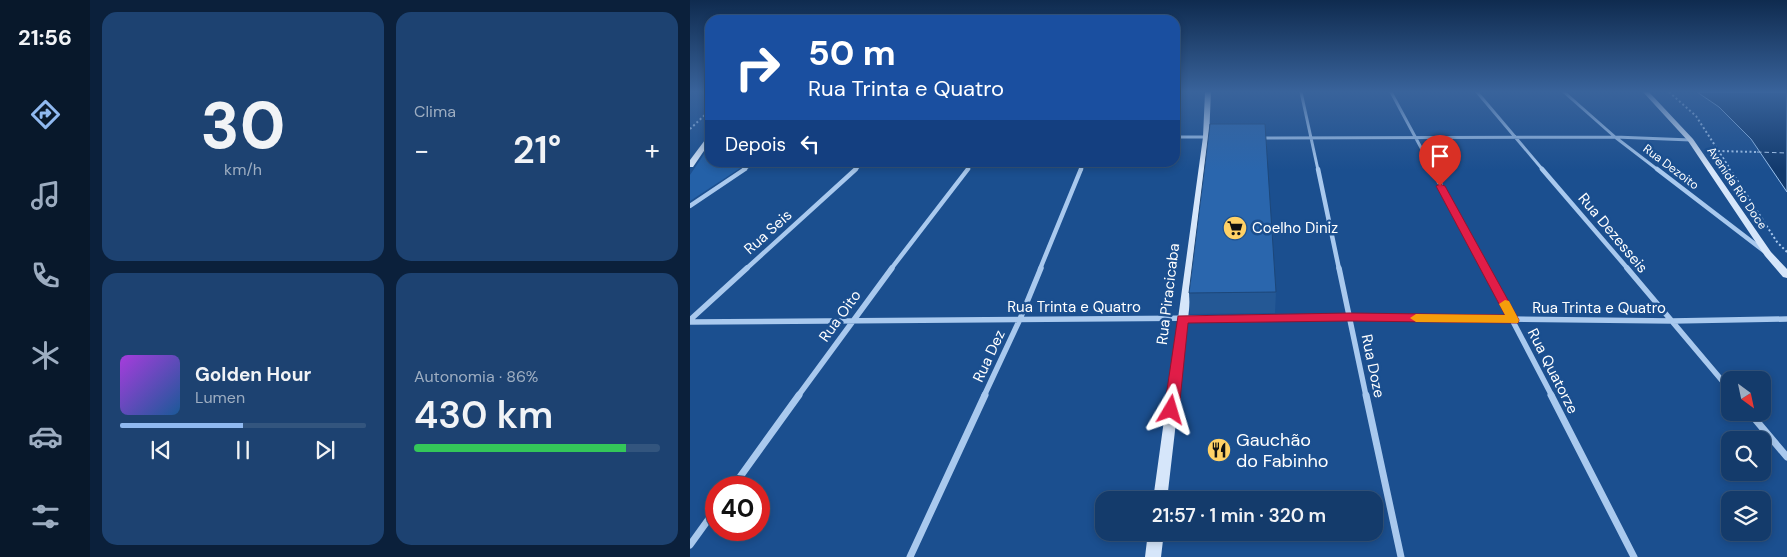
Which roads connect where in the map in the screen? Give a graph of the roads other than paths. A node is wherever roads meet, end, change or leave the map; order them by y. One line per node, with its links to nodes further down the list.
1 (1209, 118): 8 (street, Rua Piracicaba)
2 (1307, 118): 12 (street, Rua Doze)
3 (1404, 118): 9 (street, Rua Quatorze)
4 (1499, 118): 13 (street, Rua Dezesseis)
5 (1593, 118): 10 (street, Rua Dezoito)
6 (1670, 118): 14 (street, Avenida Rio Doce)
7 (1180, 137): 8 (street)
8 (1210, 137): 25 (street, Rua Piracicaba)
9 (1413, 137): 12 (street); 13 (street); 29 (street, Rua Quatorze)
10 (1615, 137): 13 (street); 14 (street); 22 (street, Rua Dezoito)
11 (1259, 138): 12 (street)
12 (1312, 138): 24 (street, Rua Doze)
13 (1516, 138): 31 (street, Rua Dezesseis)
14 (1691, 140): 22 (street, Avenida Rio Doce)
15 (705, 144): 16 (street)
16 (690, 165)
17 (748, 167): 21 (street)
18 (859, 167): 30 (street, Rua Seis)
19 (968, 167): 27 (street, Rua Oito)
20 (1082, 167): 28 (street, Rua Dez)
21 (690, 206)
22 (1768, 254): 23 (street, Avenida Rio Doce)
23 (1787, 275)
24 (1350, 317): 25 (street, Rua Trinta e Quatro); 29 (street, Rua Trinta e Quatro); 42 (street, Rua Doze)
25 (1183, 319): 28 (street, Rua Trinta e Quatro); 36 (street, Rua Piracicaba)
26 (1787, 319): 31 (street, Rua Trinta e Quatro)
27 (853, 320): 28 (street, Rua Trinta e Quatro); 30 (street, Rua Trinta e Quatro); 35 (street, Rua Oito)
28 (1020, 320): 40 (street, Rua Dez)
29 (1513, 320): 31 (street, Rua Trinta e Quatro); 43 (street, Rua Quatorze)
30 (690, 321)
31 (1672, 321): 32 (street, Rua Dezesseis)
32 (1721, 379)
33 (1757, 421): 34 (street)
34 (1787, 457)
35 (741, 476)
36 (1161, 491)
37 (705, 524): 39 (street)
38 (1155, 541): 41 (street)
39 (690, 545)
40 (910, 557)
41 (1153, 557)
42 (1401, 557)
43 (1634, 557)

